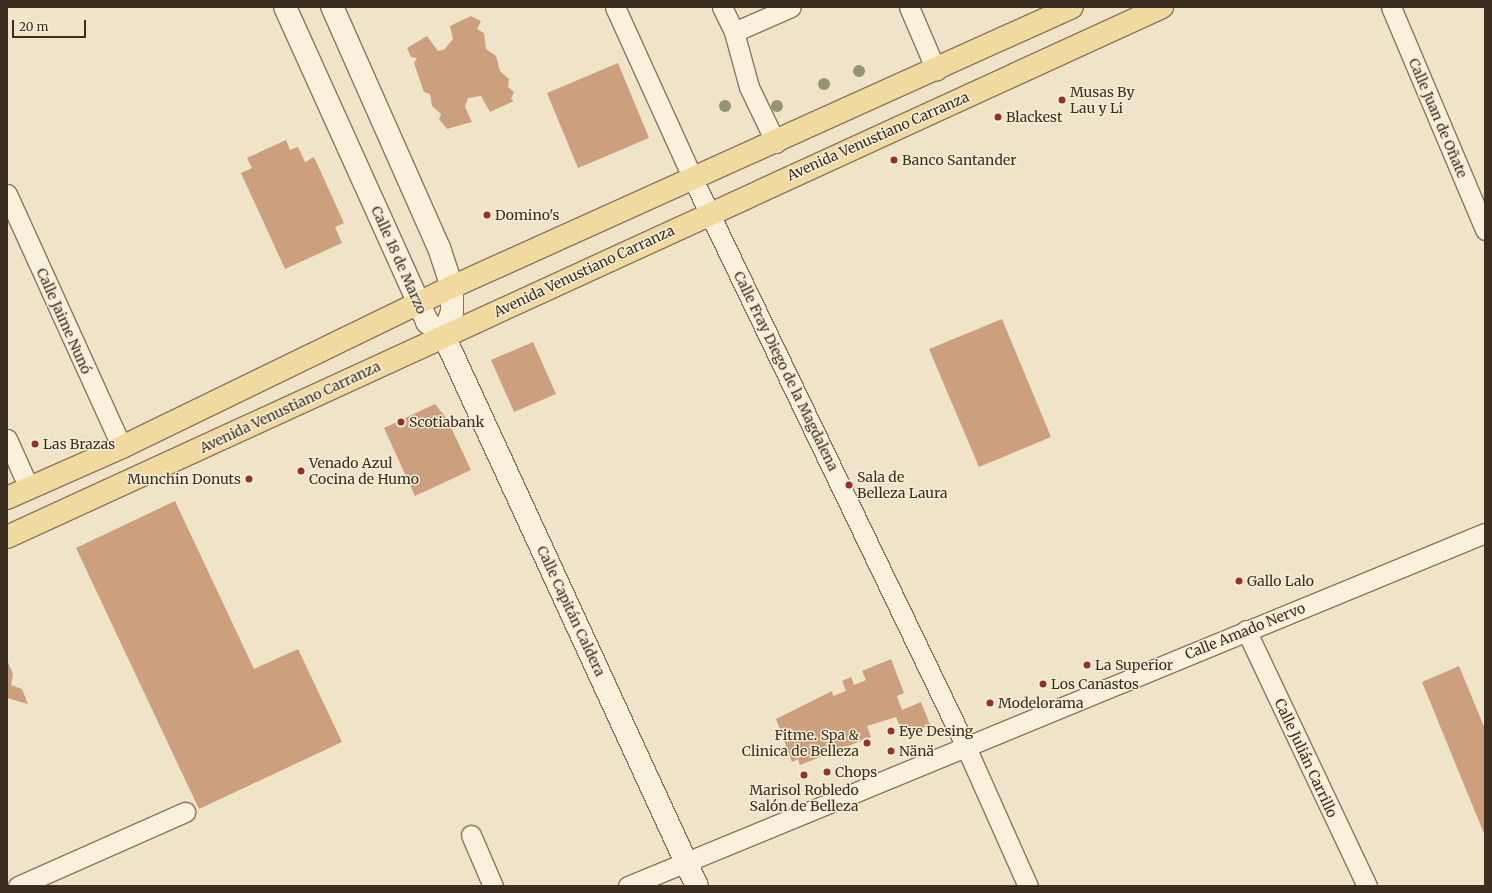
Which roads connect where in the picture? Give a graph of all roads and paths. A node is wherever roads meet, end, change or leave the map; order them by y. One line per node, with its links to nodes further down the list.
1 (285, 7): 18 (street, Calle 18 de Marzo)
2 (332, 7): 17 (street)
3 (616, 7): 13 (street, Calle Fray Diego de la Magdalena)
4 (722, 7): 10 (street)
5 (791, 7): 10 (street)
6 (909, 7): 11 (street)
7 (1072, 7): 11 (main road)
8 (1162, 7): 15 (main road, Avenida Venustiano Carranza)
9 (1391, 7): 16 (street, Calle Juan de Oñate)
10 (734, 32): 12 (street)
11 (936, 70): 12 (main road)
12 (776, 143): 13 (main road)
13 (692, 177): 15 (street, Calle Fray Diego de la Magdalena); 17 (main road)
14 (7, 194): 21 (street, Calle Jaime Nunó)
15 (710, 212): 19 (main road, Avenida Venustiano Carranza); 27 (street, Calle Fray Diego de la Magdalena)
16 (1485, 230)
17 (452, 287): 18 (main road); 19 (street)
18 (419, 304): 19 (street, Calle 18 de Marzo); 21 (main road)
19 (444, 336): 25 (main road, Avenida Venustiano Carranza); 30 (street, Calle Capitán Caldera)
20 (7, 439): 22 (street)
21 (122, 447): 22 (main road)
22 (29, 488): 23 (main road)
23 (7, 498)
24 (1485, 533): 26 (street, Calle Amado Nervo)
25 (7, 537)
26 (1246, 630): 27 (street, Calle Amado Nervo); 36 (street, Calle Julián Carrillo)
27 (966, 746): 30 (street, Calle Amado Nervo); 35 (street, Calle Fray Diego de la Magdalena)
28 (185, 812): 31 (street)
29 (471, 835): 32 (street)
30 (687, 862): 33 (street, Calle Amado Nervo); 34 (street, Calle Capitán Caldera)
31 (18, 886)
32 (493, 886)
33 (628, 886)
34 (697, 886)
35 (1028, 886)
36 (1367, 886)

